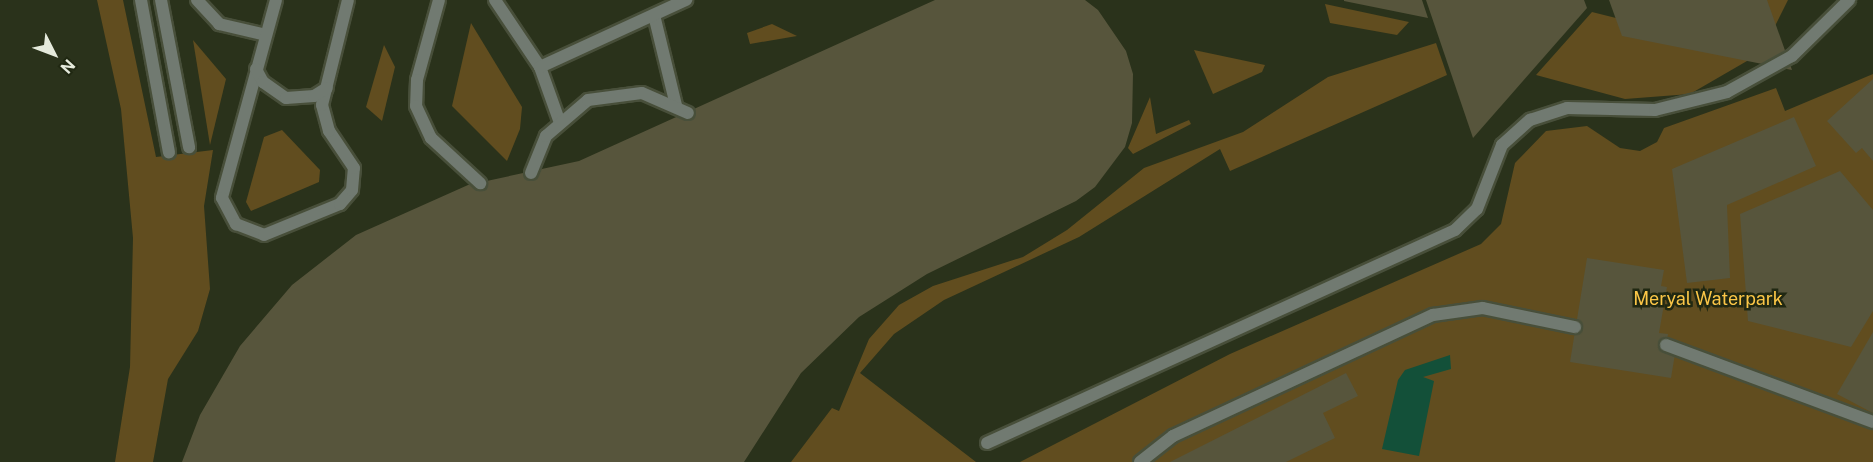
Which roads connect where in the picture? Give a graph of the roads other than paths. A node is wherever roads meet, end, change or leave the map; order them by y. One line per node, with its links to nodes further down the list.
1 (141, 0): 20 (lane)
2 (161, 0): 19 (lane)
3 (196, 0): 10 (lane)
4 (276, 0): 12 (lane)
5 (348, 0): 15 (lane)
6 (439, 0): 22 (lane)
7 (495, 0): 13 (lane)
8 (1849, 0): 26 (lane)
9 (684, 1): 11 (lane)
10 (208, 6): 12 (lane)
11 (654, 15): 13 (lane); 16 (lane)
12 (266, 35): 14 (lane)
13 (540, 67): 18 (lane)
14 (256, 69): 15 (lane); 15 (lane)
15 (327, 88)
16 (676, 105): 17 (lane); 18 (lane)
17 (688, 113)
18 (559, 120): 21 (lane)
19 (189, 147)
20 (169, 152)
21 (531, 173)
22 (480, 183)
23 (1575, 327): 27 (lane)
24 (1666, 345): 25 (lane)
25 (1873, 422)
26 (987, 443)
27 (1140, 462)

